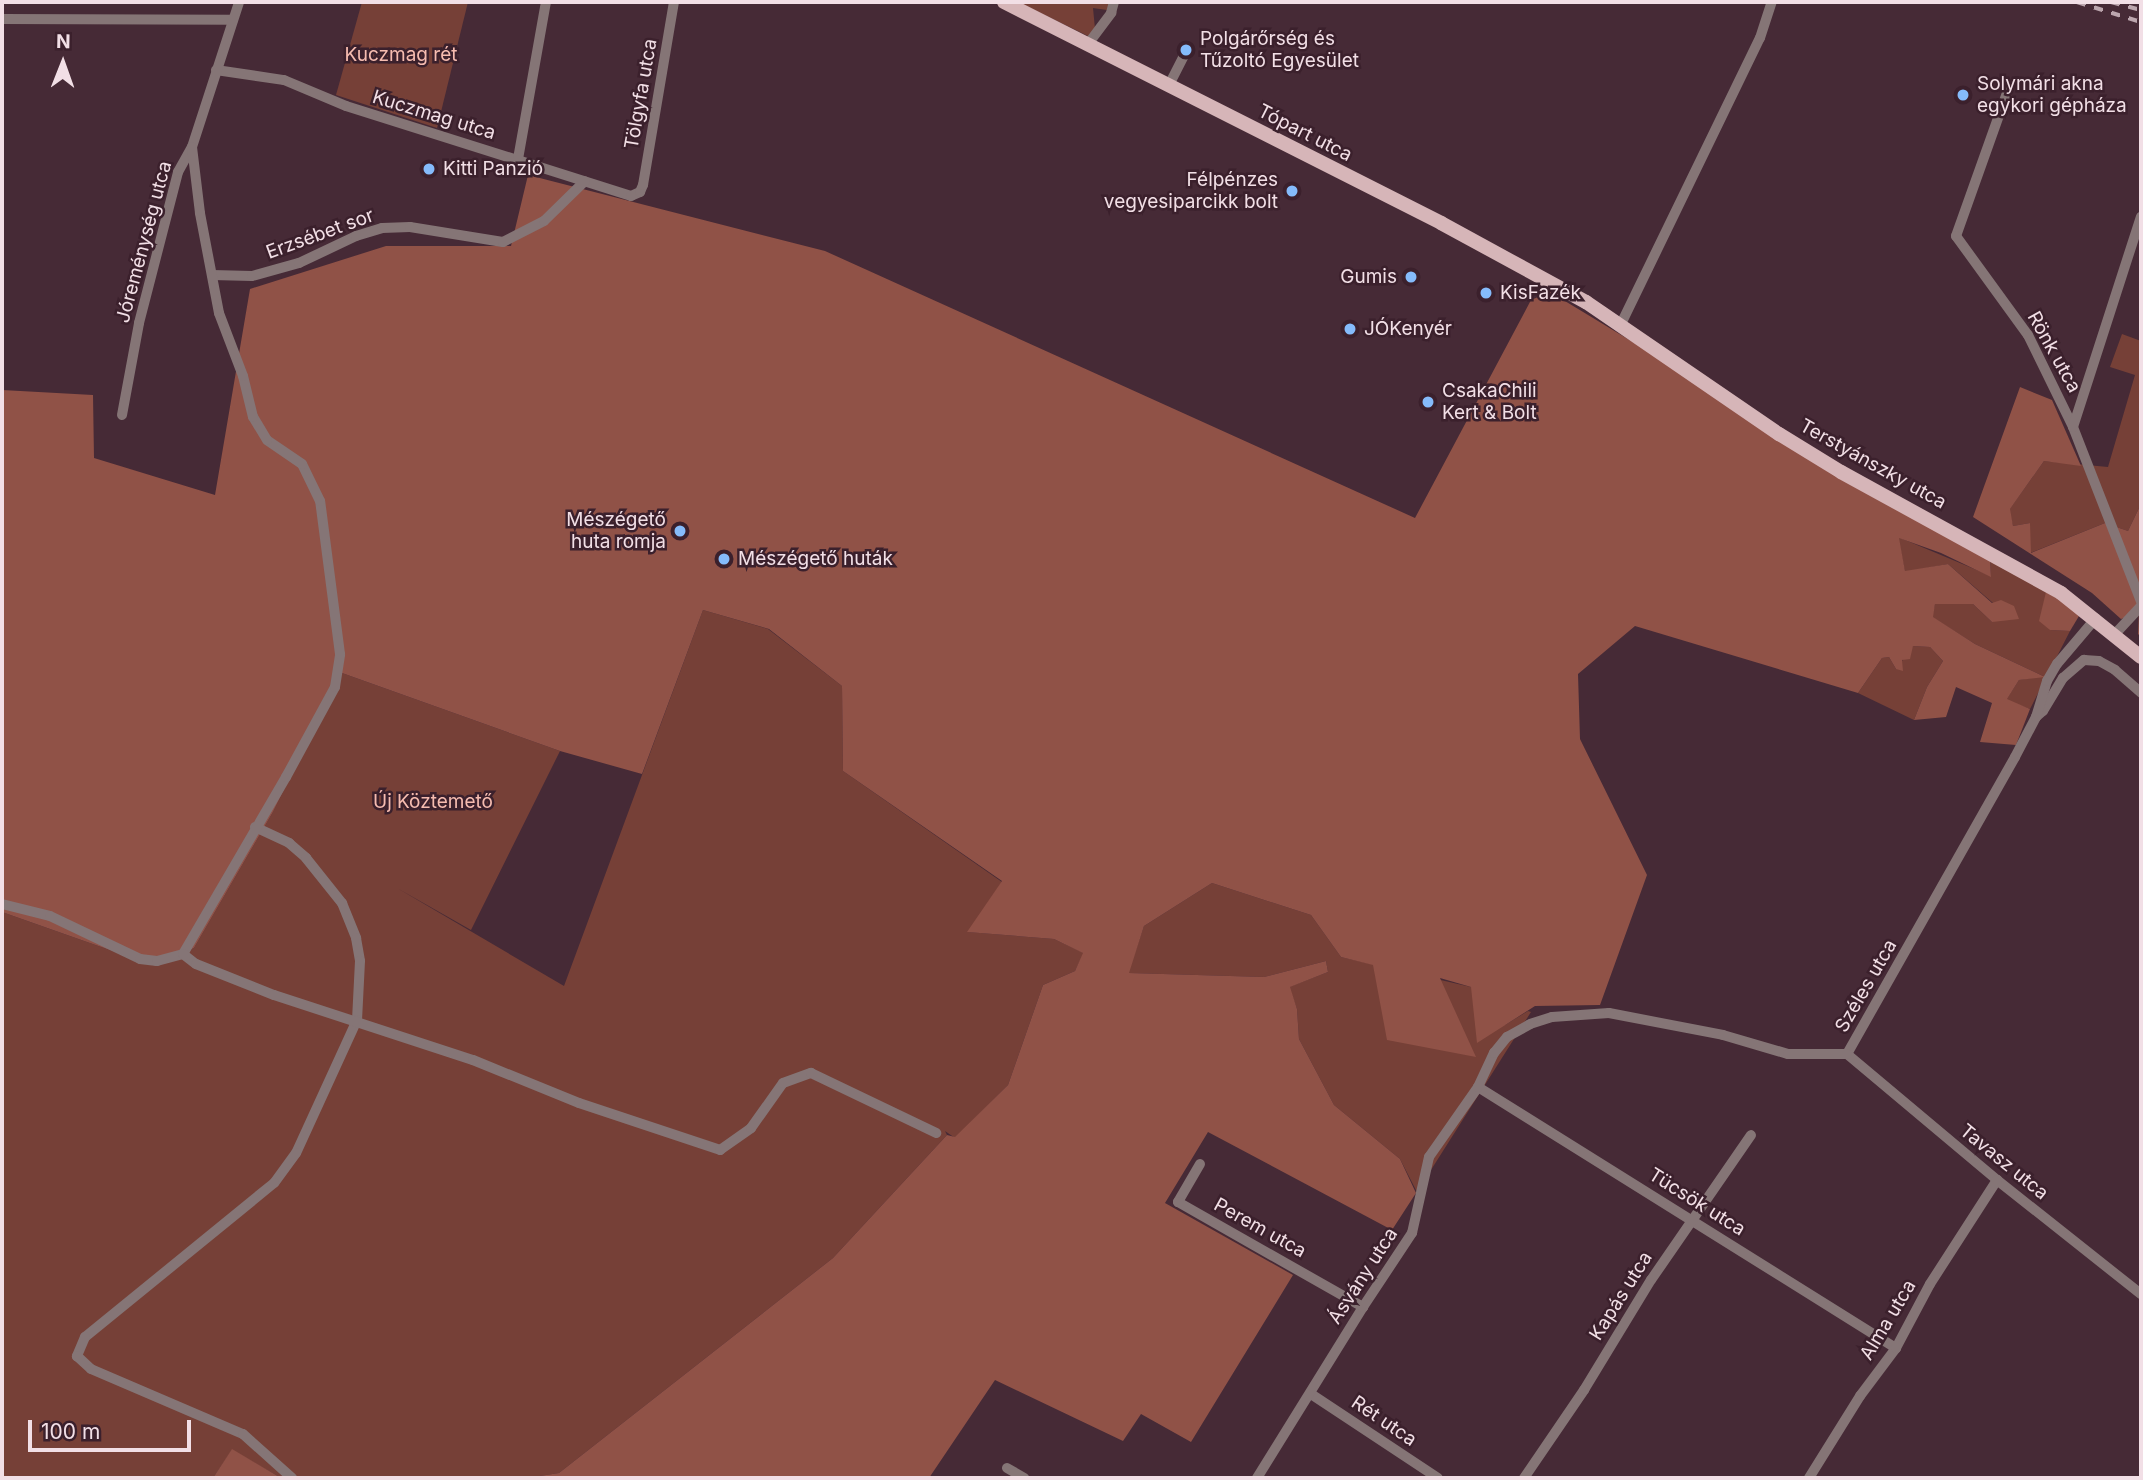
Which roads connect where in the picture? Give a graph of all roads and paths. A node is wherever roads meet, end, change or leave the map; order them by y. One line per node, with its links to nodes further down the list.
1 (239, 2): 8 (street, Jóreménység utca)
2 (546, 2): 15 (street)
3 (674, 2): 17 (street, Tölgyfa utca)
4 (1004, 2): 9 (main road, Tópart utca)
5 (1114, 2): 9 (street)
6 (1772, 2): 21 (street)
7 (2, 19): 8 (street)
8 (233, 20): 11 (street, Jóreménység utca)
9 (1088, 44): 12 (main road, Tópart utca)
10 (1184, 55): 12 (street)
11 (216, 70): 14 (street, Jóreménység utca); 15 (street, Kuczmag utca)
12 (1169, 85): 20 (main road, Tópart utca)
13 (2008, 90): 23 (street, Rönk utca)
14 (192, 147): 19 (street); 22 (street, Jóreménység utca)
15 (518, 159): 16 (street, Kuczmag utca)
16 (585, 181): 17 (street, Kuczmag utca); 19 (street, Erzsébet sor)
17 (640, 192)
18 (2141, 217): 23 (street)
19 (212, 275): 30 (street)
20 (1586, 302): 21 (main road, Terstyánszky utca)
21 (1621, 324): 25 (main road, Terstyánszky utca)
22 (122, 415)
23 (2073, 427): 24 (street, Rönk utca)
24 (2141, 604): 26 (street, Rönk utca)
25 (2096, 618): 26 (main road, Terstyánszky utca); 29 (street, Széles utca)
26 (2115, 634): 27 (main road, Terstyánszky utca)
27 (2141, 657)
28 (2141, 693): 29 (street)
29 (2036, 717): 34 (street, Széles utca)
30 (255, 827): 32 (street); 33 (street)
31 (2, 904): 32 (street)
32 (183, 954): 33 (street)
33 (357, 1020): 36 (street); 46 (street)
34 (1847, 1054): 35 (street, Széles utca); 39 (street, Tavasz utca)
35 (1478, 1087): 40 (street, Tücsök utca); 42 (street, Ásvány utca)
36 (936, 1133)
37 (1751, 1135): 40 (street, Kapás utca)
38 (1200, 1164): 42 (street, Perem utca)
39 (1997, 1180): 41 (street, Tavasz utca); 43 (street, Alma utca)
40 (1692, 1220): 43 (street, Tücsök utca); 50 (street, Kapás utca)
41 (2141, 1294)
42 (1363, 1307): 44 (street, Ásvány utca)
43 (1896, 1348): 51 (street, Alma utca)
44 (1311, 1394): 48 (street, Ásvány utca); 49 (street, Rét utca)
45 (1007, 1468): 47 (street)
46 (292, 1478)
47 (1024, 1478)
48 (1258, 1478)
49 (1438, 1478)
50 (1524, 1478)
51 (1809, 1478)

